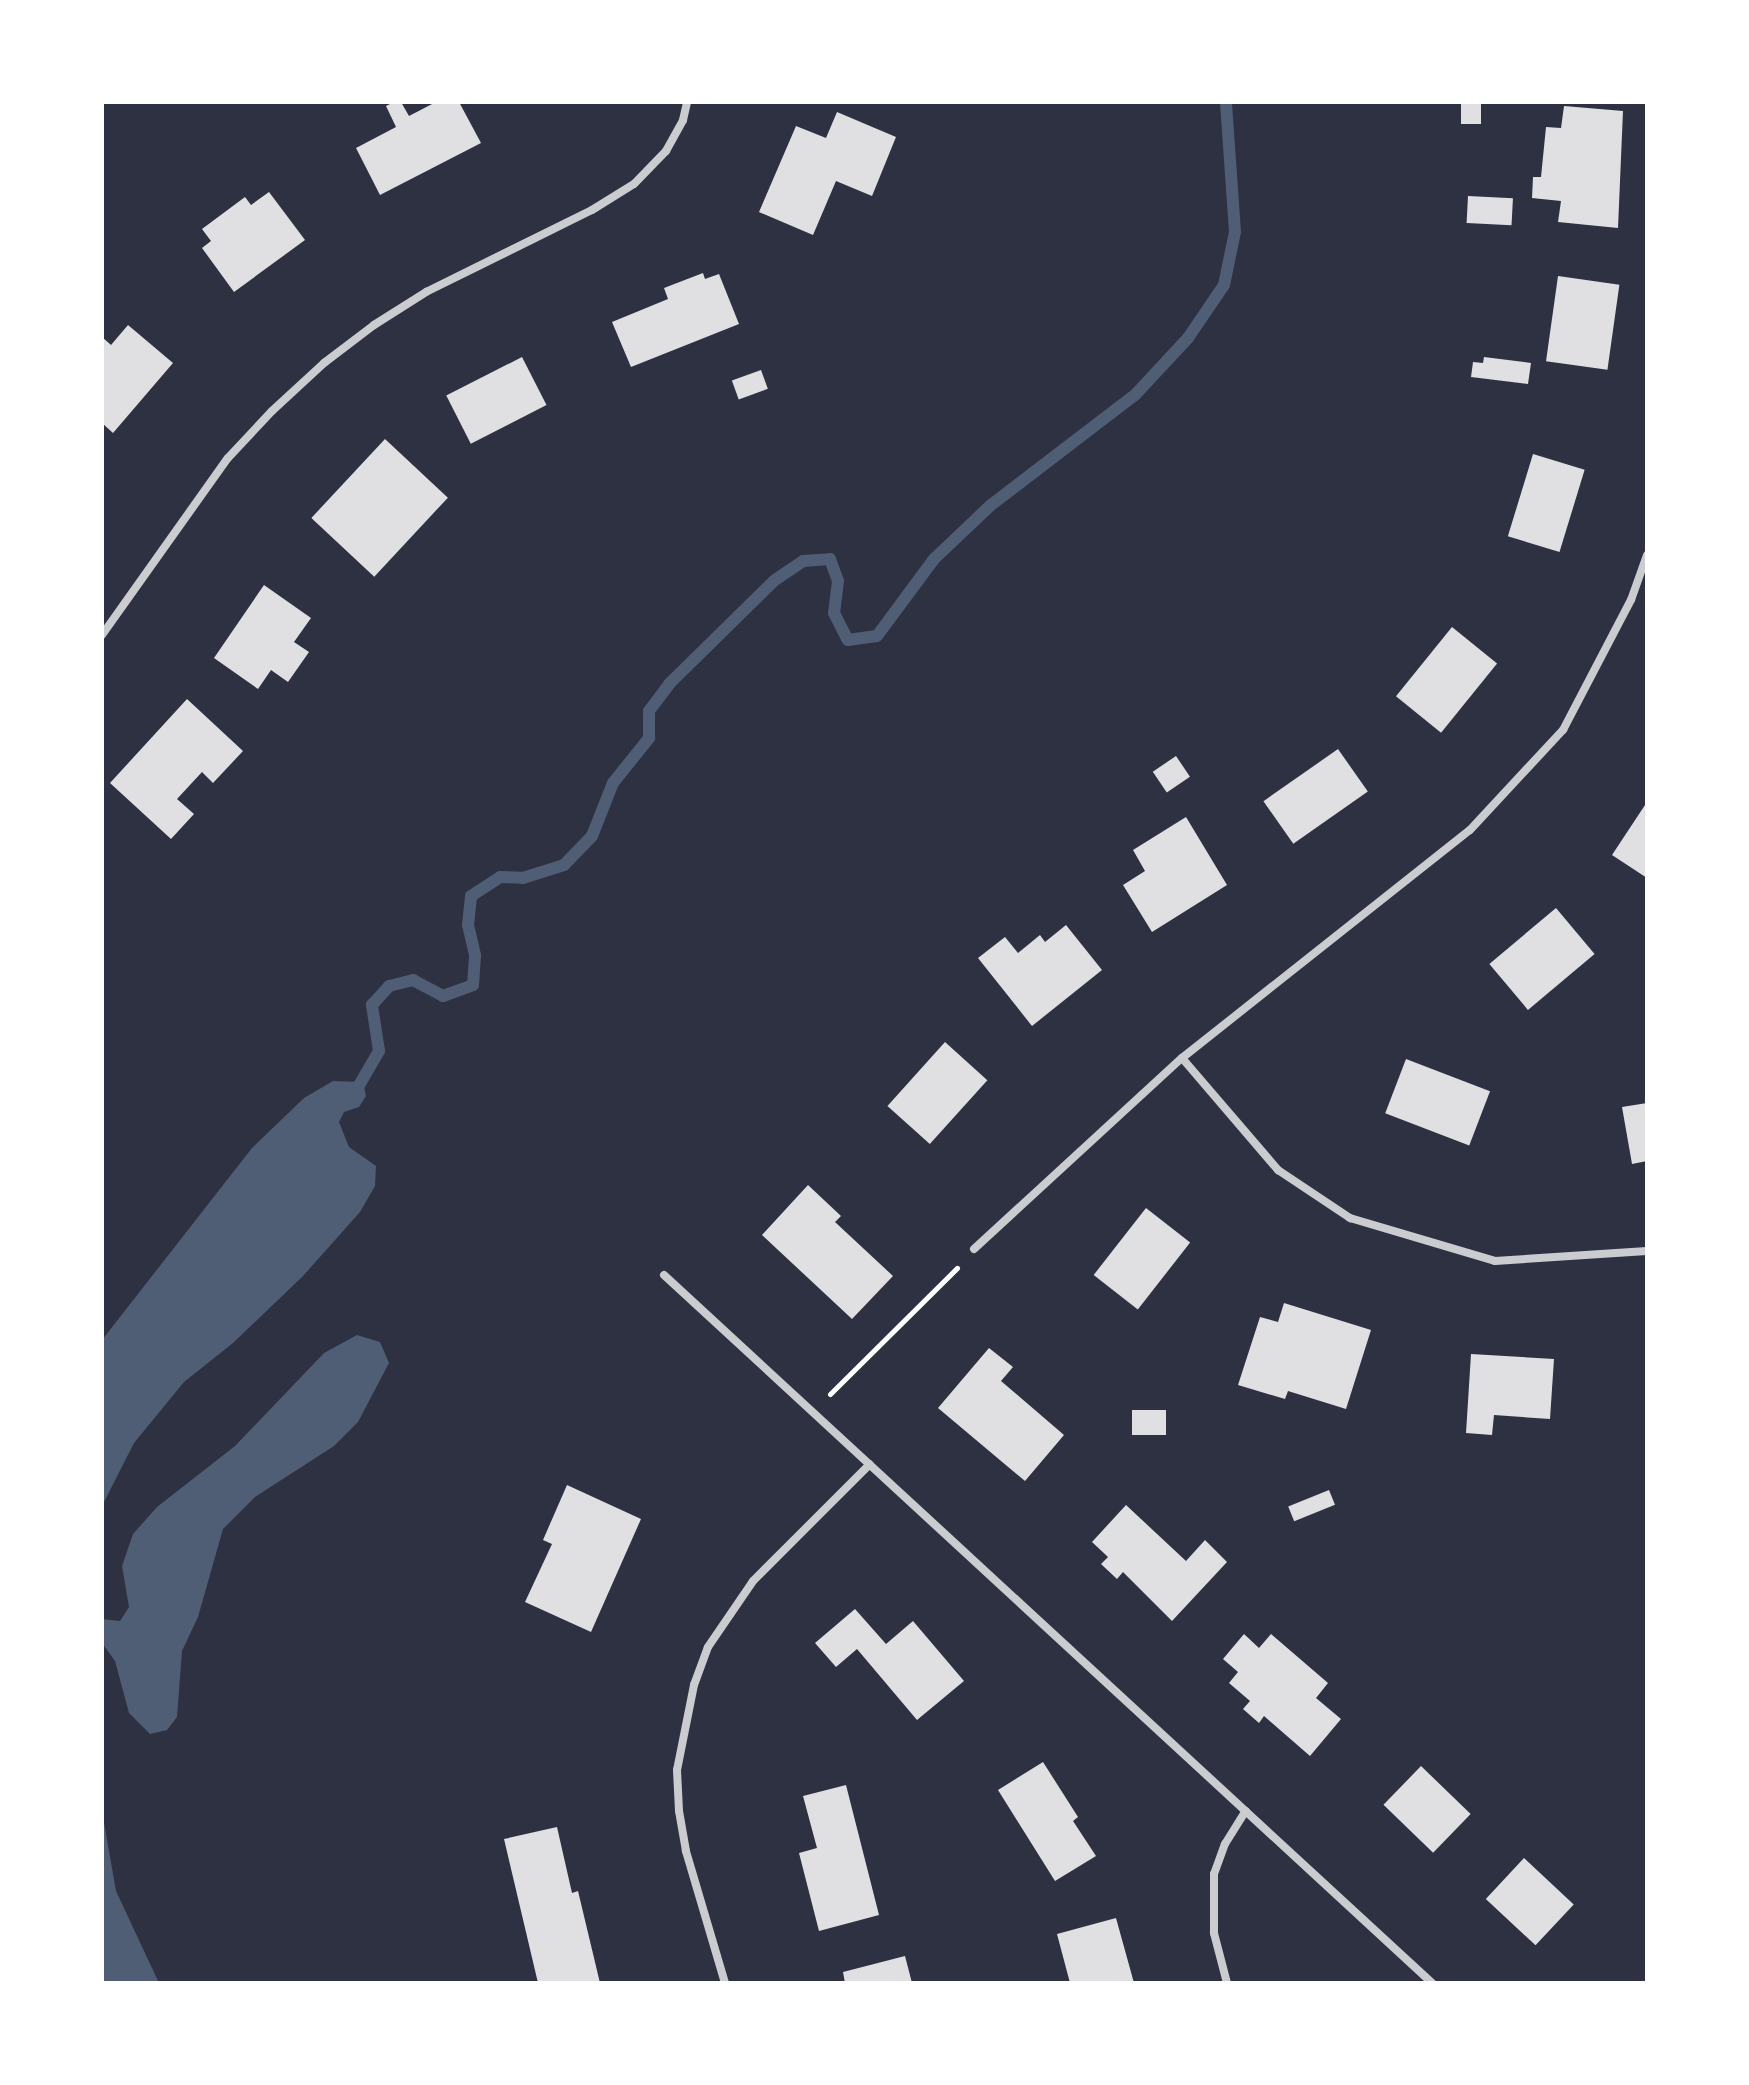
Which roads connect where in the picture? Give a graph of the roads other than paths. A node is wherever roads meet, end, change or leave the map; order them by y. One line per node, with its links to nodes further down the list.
1 (687, 102): 3 (street)
2 (1647, 555): 4 (street)
3 (102, 635)
4 (1182, 1058): 5 (street); 6 (street)
5 (974, 1249)
6 (1647, 1251)
7 (664, 1275): 8 (street)
8 (870, 1464): 9 (street); 10 (street)
9 (1246, 1811): 11 (street); 12 (street)
10 (725, 1983)
11 (1227, 1983)
12 (1432, 1983)

